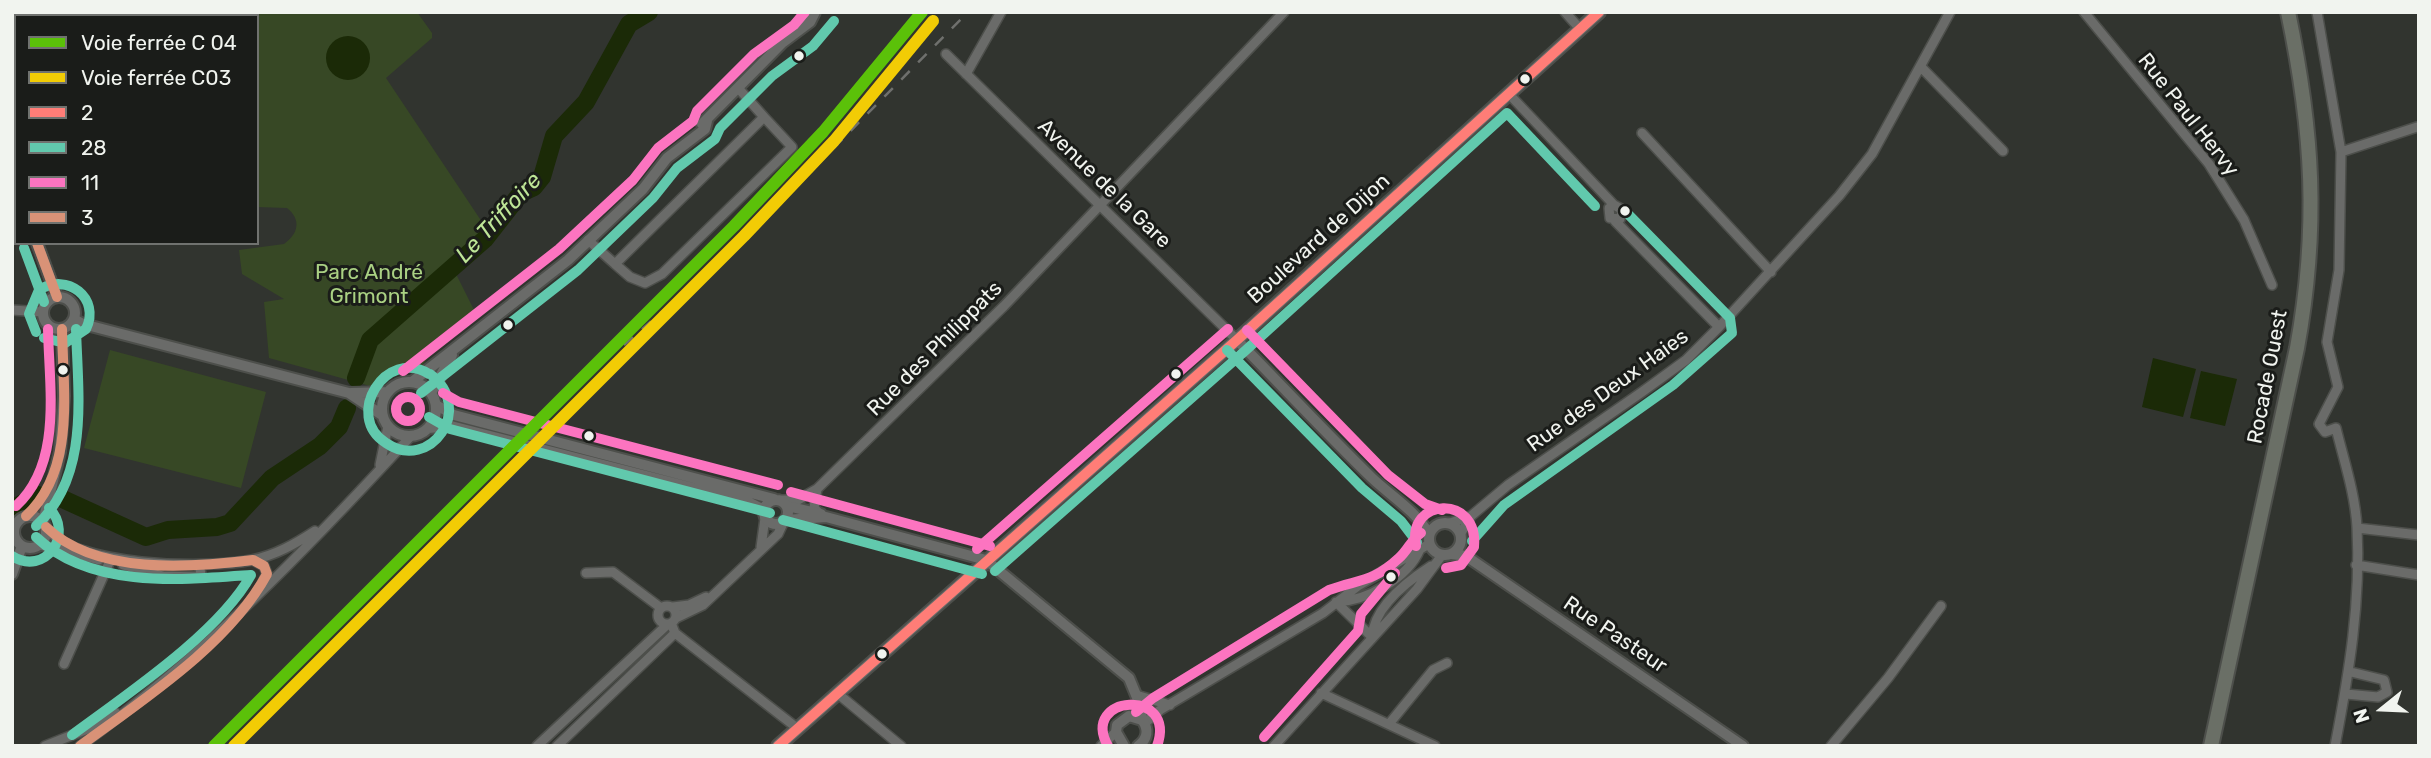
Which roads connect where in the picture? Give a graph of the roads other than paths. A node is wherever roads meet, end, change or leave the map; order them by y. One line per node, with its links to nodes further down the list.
1 (815, 12): 13 (street)
2 (823, 12): 13 (street)
3 (1001, 12): 15 (street)
4 (1284, 12): 23 (street, Rue des Philippats)
5 (1565, 12): 11 (street)
6 (1599, 12): 11 (main road, Boulevard de Dijon)
7 (1950, 12): 14 (street, Rue des Deux Haies)
8 (2084, 12): 28 (street, Rue Paul Hervy)
9 (2288, 12): 116 (main road, Rocade Ouest)
10 (2317, 12): 22 (street)
11 (1580, 29): 17 (main road, Boulevard de Dijon)
12 (946, 54): 15 (street, Avenue de la Gare)
13 (763, 65): 16 (street)
14 (1921, 67): 21 (street); 27 (street, Rue des Deux Haies)
15 (966, 74): 23 (street, Avenue de la Gare)
16 (739, 89): 18 (street); 24 (street)
17 (1508, 93): 33 (street); 35 (main road, Boulevard de Dijon)
18 (764, 117): 26 (street); 26 (street)
19 (2417, 127): 22 (street)
20 (1643, 133): 27 (street)
21 (2003, 151)
22 (2341, 152): 59 (street)
23 (1101, 205): 35 (street, Avenue de la Gare); 47 (street, Rue des Philippats)
24 (588, 240): 26 (street); 36 (street)
25 (38, 245): 29 (street)
26 (615, 264)
27 (1770, 272): 33 (street, Rue des Deux Haies)
28 (2272, 285)
29 (57, 297): 31 (street); 32 (street)
30 (12, 310): 31 (street)
31 (43, 312): 34 (street)
32 (74, 319): 34 (street); 39 (street)
33 (1720, 327): 52 (street, Rue des Deux Haies)
34 (62, 329): 48 (street)
35 (1237, 340): 53 (street); 70 (main road, Boulevard de Dijon)
36 (461, 344): 37 (street); 40 (street)
37 (412, 382): 38 (street); 40 (street)
38 (388, 392): 39 (street); 42 (street)
39 (349, 393): 42 (street)
40 (431, 393): 41 (street)
41 (436, 405): 44 (street); 49 (street)
42 (383, 415): 43 (street)
43 (388, 426): 45 (street); 46 (street)
44 (428, 428): 45 (street); 50 (street)
45 (411, 436): 46 (street)
46 (378, 470): 55 (street)
47 (817, 489): 49 (street, Rue des Philippats); 51 (street)
48 (46, 499): 54 (street); 58 (street)
49 (781, 502): 50 (street); 51 (street); 56 (street)
50 (765, 514): 56 (street); 66 (street)
51 (822, 515): 56 (street); 70 (street)
52 (1471, 516): 57 (street, Rue des Deux Haies); 62 (street, Rue des Deux Haies)
53 (1418, 517): 57 (street); 63 (street)
54 (20, 518): 58 (street); 60 (street)
55 (331, 520): 69 (street); 78 (street)
56 (785, 520): 66 (street)
57 (1444, 523): 62 (street); 63 (street)
58 (44, 524): 64 (street); 72 (street)
59 (2357, 528): 61 (street); 73 (street)
60 (13, 535): 65 (street)
61 (2419, 535)
62 (1461, 538): 67 (street); 68 (street)
63 (1426, 542): 68 (street); 79 (street)
64 (40, 545): 65 (street); 71 (street)
65 (22, 546): 75 (street)
66 (761, 547): 77 (street)
67 (1466, 556): 68 (street, Rue Pasteur); 114 (street, Rue Pasteur)
68 (1443, 558): 85 (street)
69 (253, 560): 72 (street); 78 (street)
70 (986, 560): 90 (street); 91 (main road, Boulevard de Dijon)
71 (109, 563): 72 (street); 88 (street)
72 (199, 565)
73 (2356, 565): 76 (street); 89 (street)
74 (586, 573): 82 (street)
75 (12, 574)
76 (2419, 575)
77 (711, 595): 81 (street); 83 (street)
78 (254, 598): 100 (street)
79 (1336, 602): 85 (street); 94 (street)
80 (1941, 606): 115 (street)
81 (673, 607): 82 (street); 83 (street)
82 (660, 612): 83 (street); 86 (street)
83 (672, 622): 84 (street); 86 (street)
84 (675, 633): 101 (street); 106 (street)
85 (1372, 637): 92 (street)
86 (635, 654): 105 (street)
87 (1447, 663): 98 (street)
88 (64, 664)
89 (2351, 673): 93 (street); 93 (street)
90 (1135, 691): 94 (street); 96 (street); 97 (street)
91 (837, 693): 101 (main road, Boulevard de Dijon); 108 (street)
92 (1321, 693): 98 (street); 112 (street)
93 (2346, 694): 117 (street)
94 (1170, 705): 97 (street)
95 (116, 713): 99 (street)
96 (1129, 716): 97 (street); 102 (street)
97 (1143, 722): 111 (street)
98 (1389, 724): 113 (street)
99 (95, 726): 100 (street); 103 (street)
100 (108, 726): 104 (street)
101 (797, 728): 107 (main road, Boulevard de Dijon)
102 (1120, 740): 109 (street); 110 (street)
103 (45, 746)
104 (80, 746)
105 (537, 746)
106 (557, 746)
107 (778, 746)
108 (901, 746)
109 (1101, 746)
110 (1107, 746)
111 (1138, 746)
112 (1274, 746)
113 (1435, 746)
114 (1743, 746)
115 (1831, 746)
116 (2211, 746)
117 (2336, 746)

